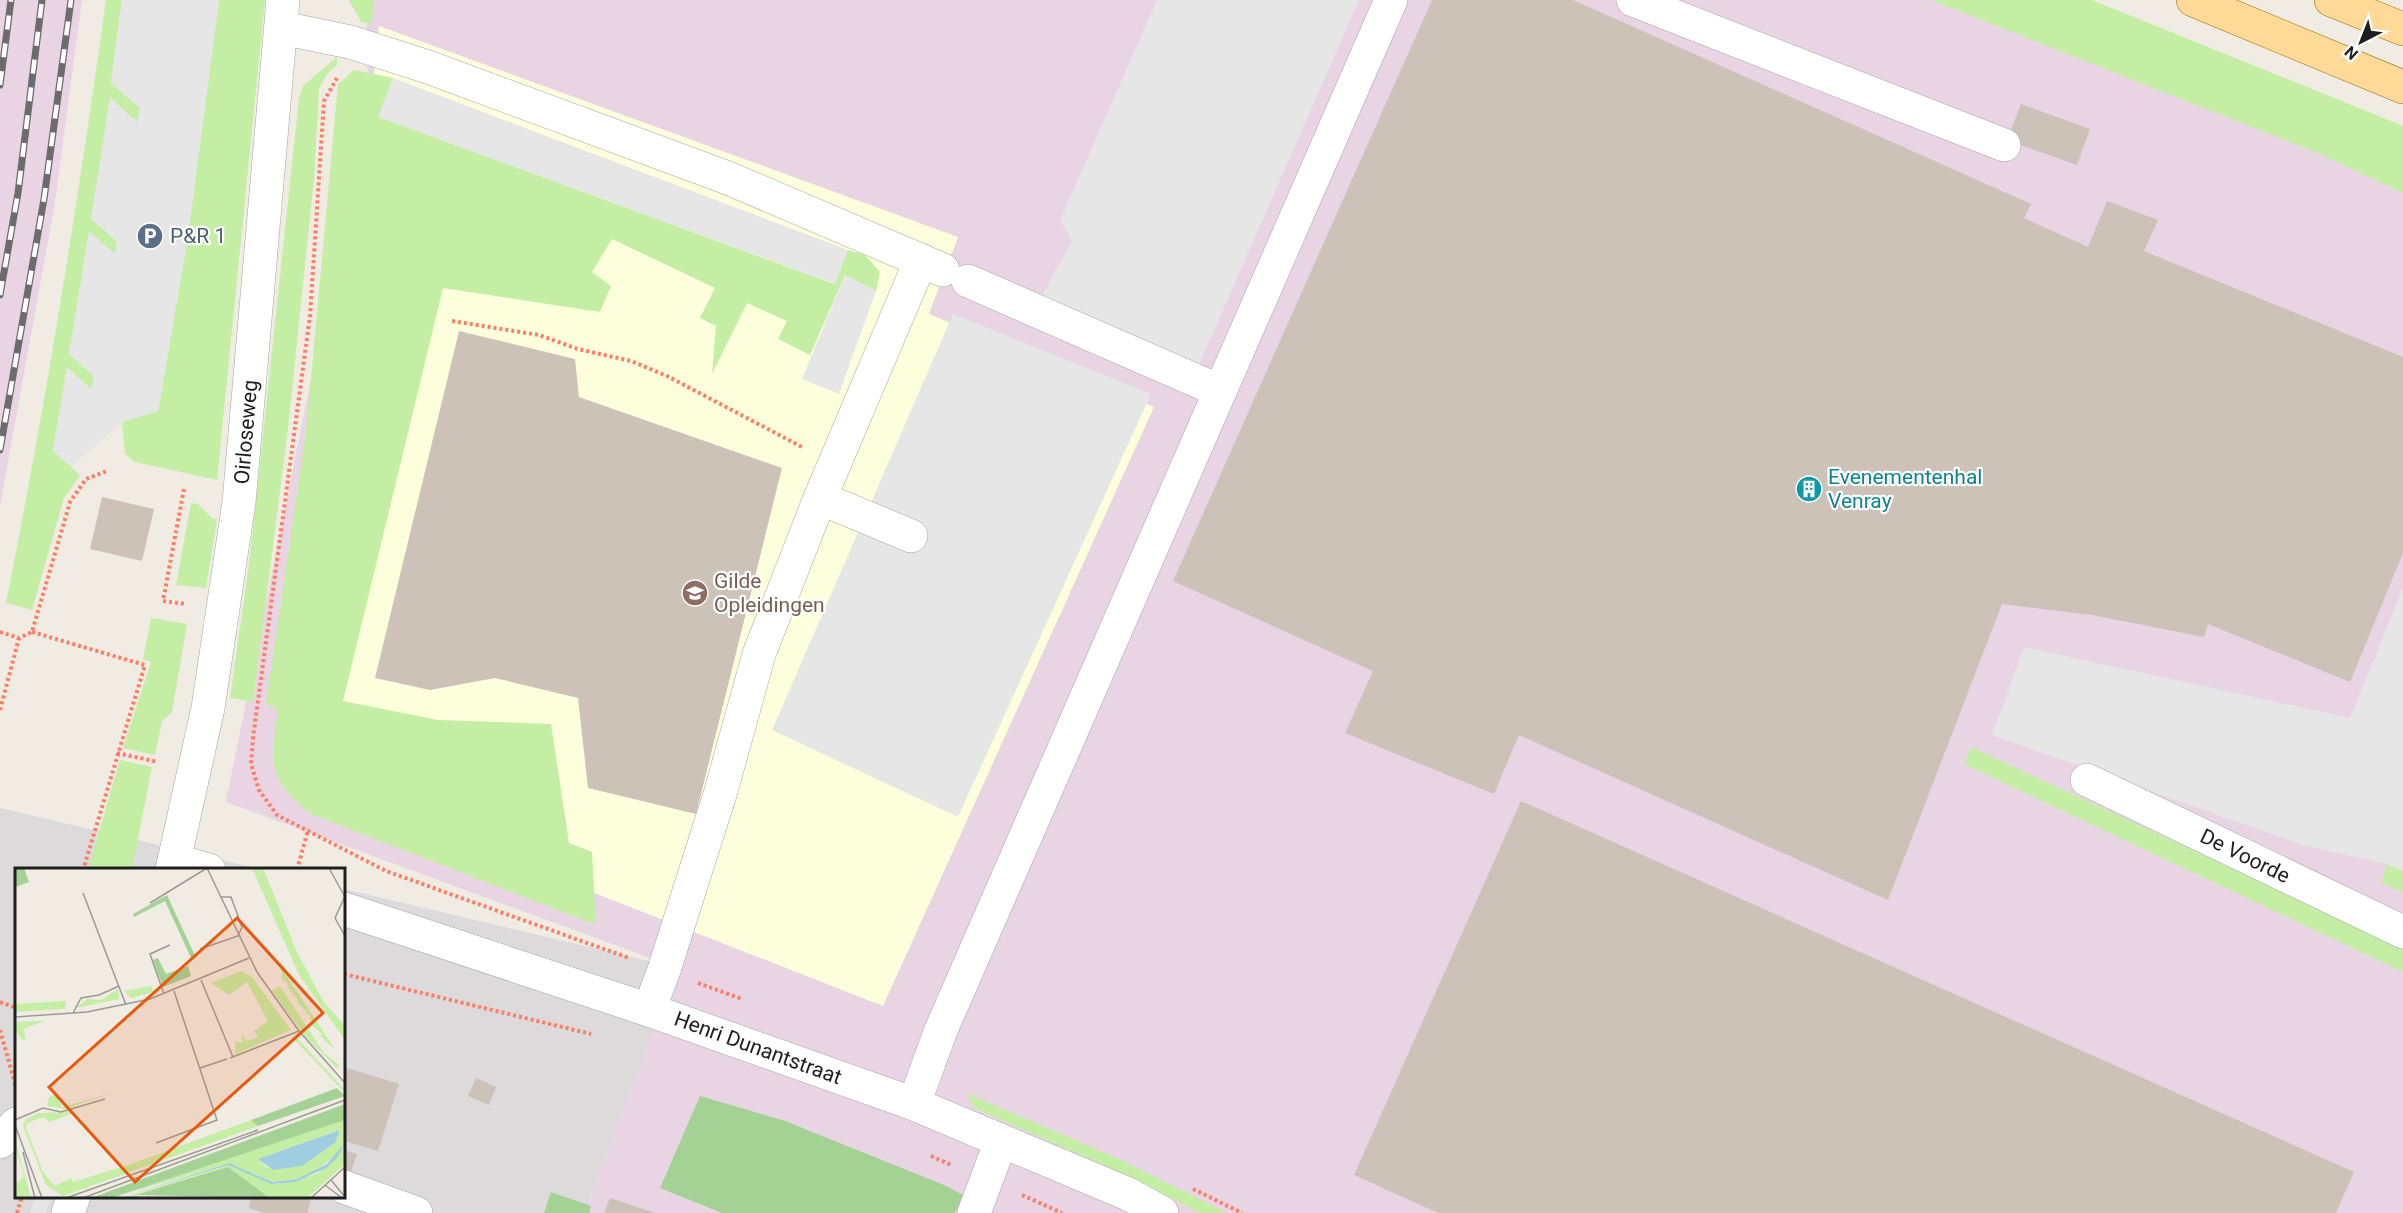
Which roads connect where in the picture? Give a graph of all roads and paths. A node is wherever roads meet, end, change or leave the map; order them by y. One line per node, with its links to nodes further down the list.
1 (1391, 0): 12 (street)
2 (1632, 0): 9 (street)
3 (2193, 0): 8 (main road)
4 (2331, 0): 6 (main road)
5 (282, 14): 7 (street); 24 (street, Oirloseweg)
6 (2403, 29)
7 (350, 42): 10 (street); 27 (path)
8 (2403, 87)
9 (2004, 145)
10 (944, 270): 12 (street); 13 (street)
11 (452, 321): 13 (path)
12 (1220, 391): 37 (street)
13 (834, 464): 15 (street)
14 (107, 471): 18 (path)
15 (820, 498): 16 (street); 33 (street)
16 (911, 536)
17 (0, 632): 19 (path)
18 (32, 632): 19 (path); 21 (path)
19 (19, 638): 20 (path)
20 (0, 710)
21 (117, 753): 22 (path); 25 (path)
22 (159, 762)
23 (2087, 780): 29 (street, De Voorde)
24 (173, 865): 26 (street)
25 (83, 868)
26 (195, 868)
27 (298, 868)
28 (345, 909): 33 (street, Henri Dunantstraat)
29 (2403, 932)
30 (345, 974): 35 (path)
31 (0, 1002): 32 (path)
32 (15, 1008)
33 (649, 1010): 37 (street, Henri Dunantstraat)
34 (0, 1030): 36 (path)
35 (595, 1035)
36 (15, 1084)
37 (914, 1104): 39 (street, Henri Dunantstraat)
38 (15, 1125): 40 (street)
39 (1001, 1141): 42 (street); 51 (street, Henri Dunantstraat)
40 (0, 1142)
41 (922, 1152): 42 (path)
42 (987, 1180): 49 (street); 50 (path)
43 (345, 1188): 48 (street)
44 (22, 1198): 46 (path)
45 (74, 1198): 47 (street)
46 (16, 1213)
47 (68, 1213)
48 (416, 1213)
49 (974, 1213)
50 (1062, 1213)
51 (1162, 1213)

